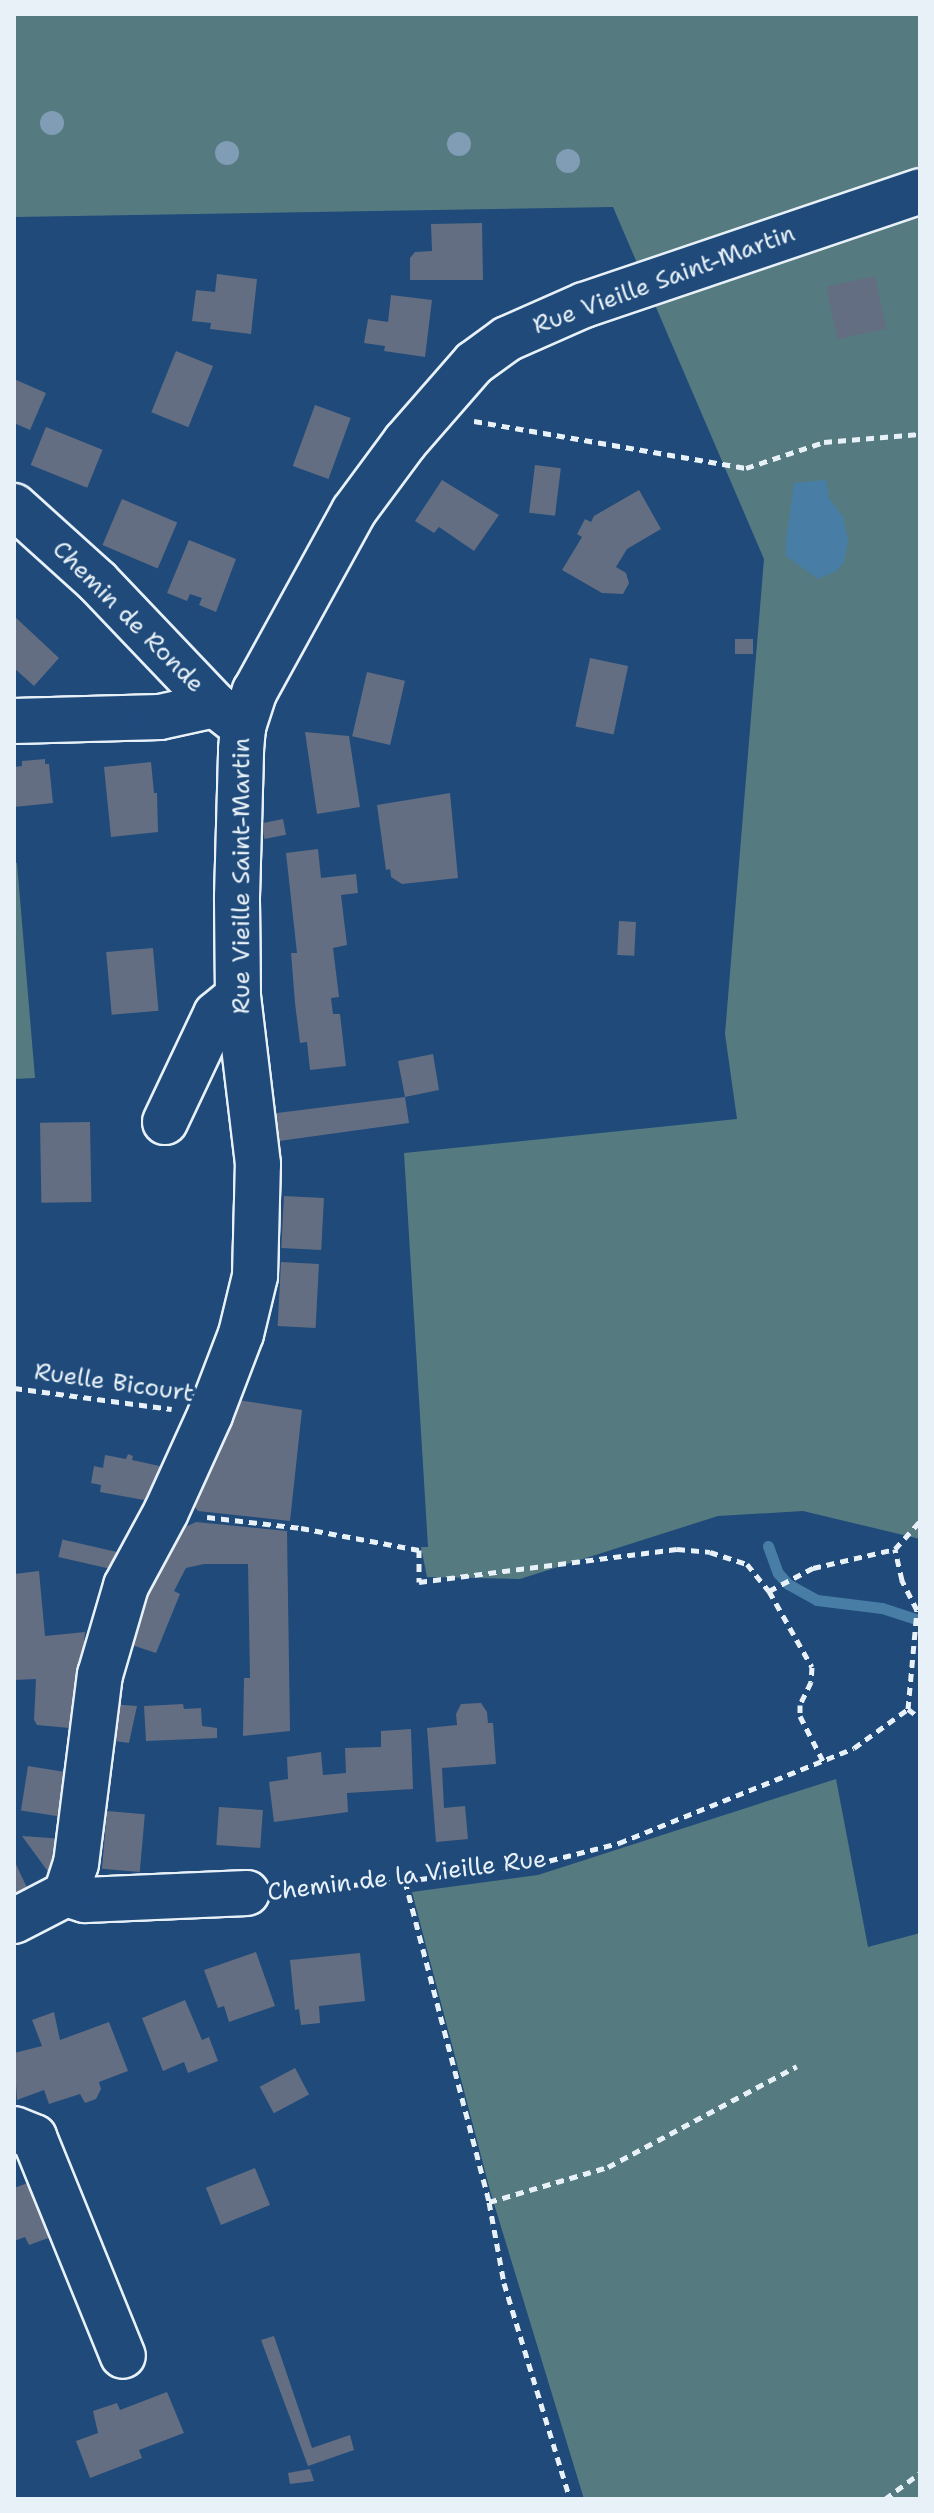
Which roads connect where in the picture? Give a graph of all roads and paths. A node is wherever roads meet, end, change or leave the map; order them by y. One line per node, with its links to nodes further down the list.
1 (920, 191): 2 (street, Rue Vieille Saint-Martin)
2 (436, 405): 3 (path); 5 (street, Rue Vieille Saint-Martin)
3 (920, 434)
4 (14, 506): 5 (street, Chemin de Ronde)
5 (229, 716): 6 (street); 7 (street, Rue Vieille Saint-Martin)
6 (14, 721)
7 (238, 996): 8 (street); 10 (street, Rue Vieille Saint-Martin)
8 (165, 1122)
9 (14, 1388): 10 (path, Ruelle Bicourt)
10 (210, 1415): 11 (street, Rue Vieille Saint-Martin)
11 (166, 1512): 14 (path); 20 (street, Rue Vieille Saint-Martin)
12 (920, 1521): 13 (path)
13 (895, 1549): 14 (path); 15 (path)
14 (769, 1591): 17 (path)
15 (908, 1709): 16 (path); 17 (path, Chemin de la Vieille Rue)
16 (920, 1718)
17 (823, 1761): 18 (path, Chemin de la Vieille Rue)
18 (405, 1881): 19 (path, Chemin de la Vieille Rue); 24 (path)
19 (247, 1893): 20 (street, Chemin de la Vieille Rue)
20 (66, 1894): 21 (street)
21 (14, 1921)
22 (797, 2066): 24 (path)
23 (14, 2129): 25 (street)
24 (489, 2202): 27 (path)
25 (123, 2356)
26 (920, 2473): 28 (path)
27 (570, 2499)
28 (885, 2499)

